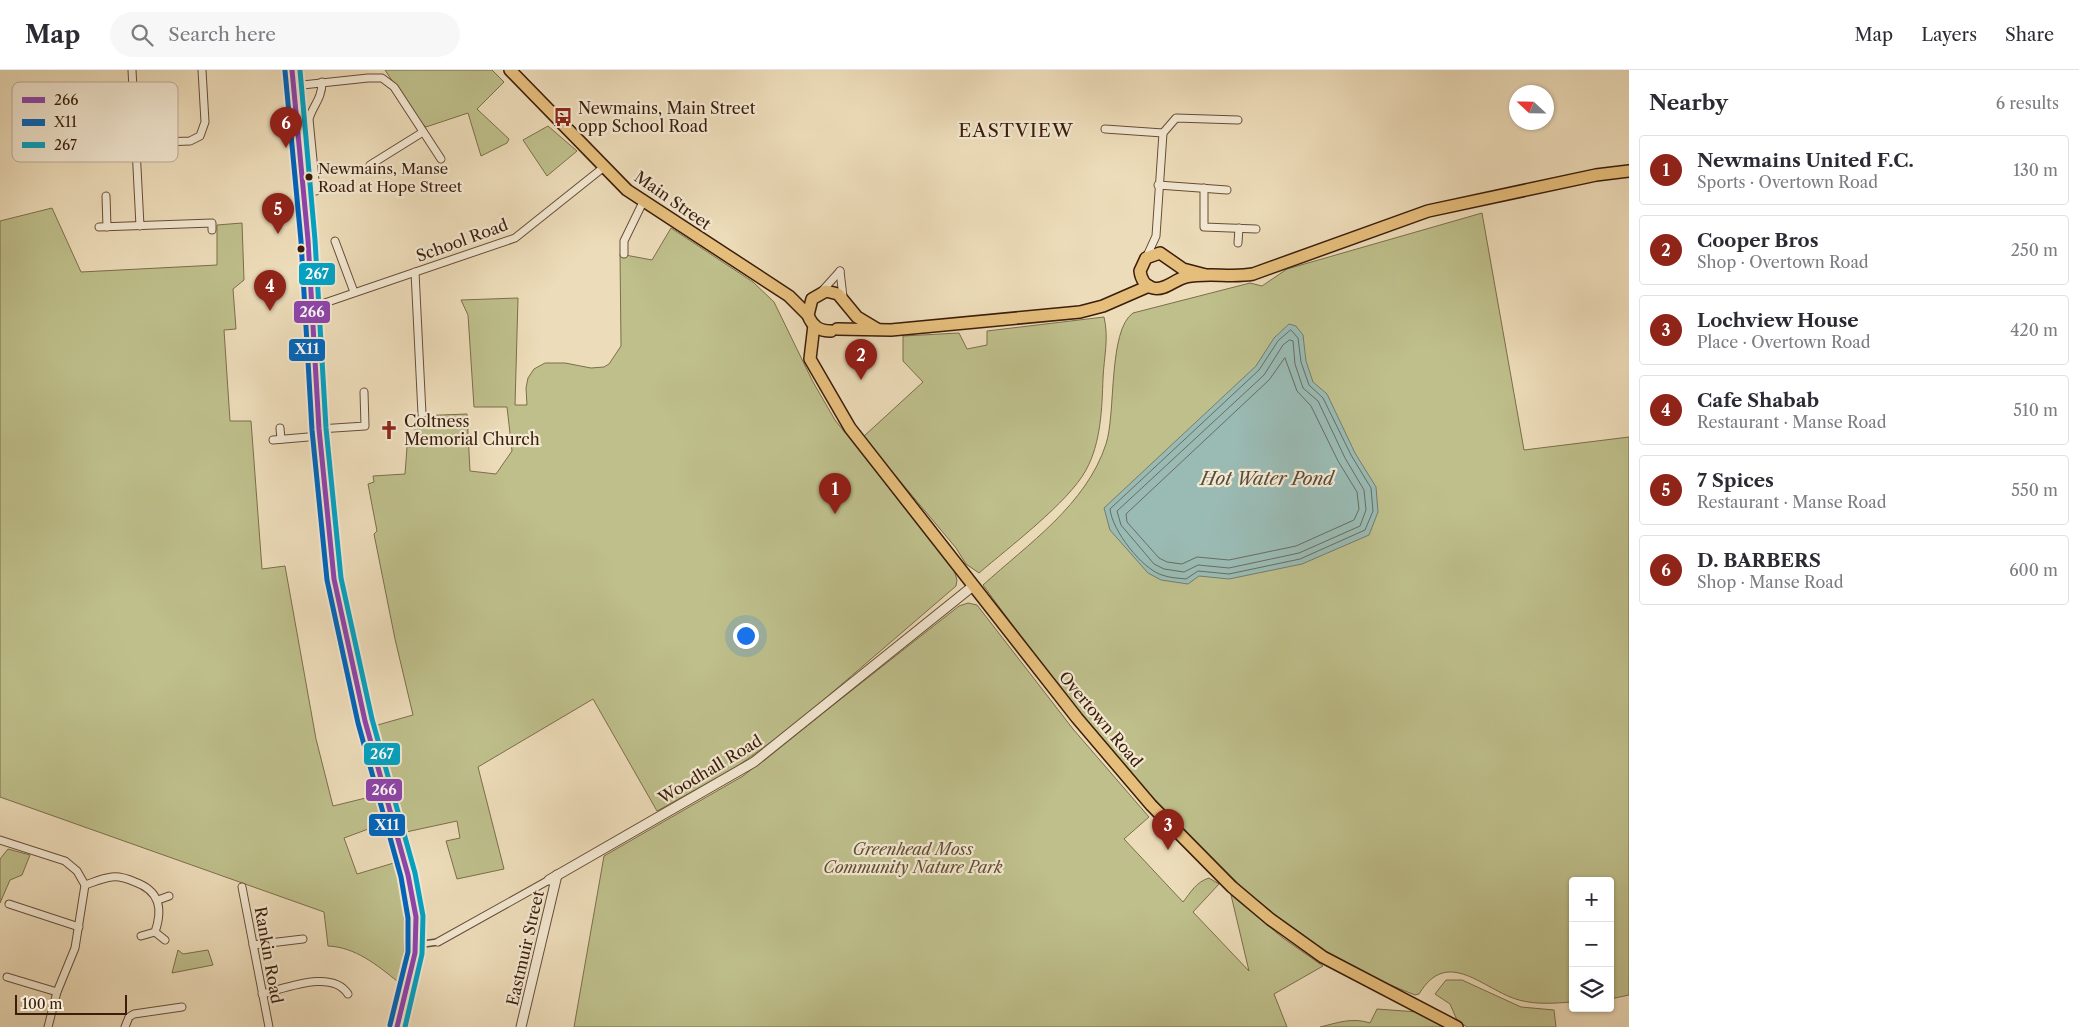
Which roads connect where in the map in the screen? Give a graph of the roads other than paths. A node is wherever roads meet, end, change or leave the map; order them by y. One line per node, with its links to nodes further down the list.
1 (202, 70): 10 (street)
2 (292, 70): 5 (main road)
3 (510, 70): 14 (main road, Main Street)
4 (322, 82): 5 (street); 8 (street); 19 (street)
5 (293, 86): 45 (main road)
6 (1238, 120): 9 (street)
7 (1105, 129): 9 (street)
8 (423, 132): 11 (street); 13 (street)
9 (1163, 133): 16 (street)
10 (178, 142)
11 (441, 159)
12 (137, 162): 22 (street)
13 (370, 165)
14 (604, 167): 21 (main road, Main Street); 35 (street, School Road)
15 (1629, 171): 36 (main road)
16 (1158, 185): 17 (street); 28 (street)
17 (1204, 188): 18 (street); 25 (street)
18 (1227, 190)
19 (316, 191)
20 (106, 196): 24 (street)
21 (643, 202): 31 (street); 42 (main road, Main Street)
22 (140, 226): 24 (street); 27 (street)
23 (99, 227): 24 (street)
24 (107, 227)
25 (1239, 228): 26 (street); 30 (street)
26 (1256, 229)
27 (212, 230)
28 (1156, 236): 32 (street); 33 (street)
29 (335, 241): 40 (street)
30 (1238, 242)
31 (624, 254)
32 (1165, 255): 33 (main road); 34 (main road)
33 (1146, 258): 37 (main road)
34 (1174, 264): 36 (main road); 38 (main road)
35 (415, 272): 40 (street, School Road); 52 (street)
36 (1206, 275): 38 (main road)
37 (1141, 276): 39 (main road); 43 (main road)
38 (1171, 283): 39 (main road)
39 (1149, 286): 43 (main road)
40 (354, 292): 45 (street, School Road)
41 (818, 294): 42 (main road); 44 (main road); 44 (street); 46 (main road)
42 (789, 296): 46 (main road, Main Street)
43 (1118, 299): 49 (main road)
44 (845, 302): 48 (main road); 49 (main road)
45 (312, 307): 54 (main road)
46 (808, 314): 47 (main road)
47 (814, 325): 48 (main road); 50 (main road, Overtown Road)
48 (834, 330): 49 (main road); 50 (main road)
49 (878, 330)
50 (811, 344): 57 (main road, Overtown Road)
51 (364, 392): 54 (street)
52 (422, 414)
53 (280, 428): 55 (street)
54 (320, 432): 55 (street); 72 (main road)
55 (281, 439): 56 (street)
56 (273, 440)
57 (973, 586): 59 (street, Woodhall Road); 83 (main road, Overtown Road)
58 (0, 840): 60 (street)
59 (553, 878): 70 (street, Woodhall Road); 82 (street, Eastmuir Street)
60 (85, 885): 63 (street); 65 (street)
61 (242, 887): 71 (street, Rankin Road)
62 (169, 896): 63 (street)
63 (158, 900): 66 (street)
64 (9, 904): 65 (street)
65 (79, 927): 74 (street)
66 (155, 932): 67 (street); 69 (street)
67 (141, 936)
68 (303, 939): 71 (street)
69 (165, 940)
70 (438, 942): 72 (street)
71 (253, 945): 75 (street, Rankin Road)
72 (416, 945): 81 (main road)
73 (7, 977): 74 (street)
74 (57, 992): 78 (street)
75 (262, 994): 76 (street); 80 (street, Rankin Road)
76 (348, 994)
77 (182, 1007): 79 (street)
78 (48, 1027)
79 (125, 1027)
80 (269, 1027)
81 (397, 1027)
82 (521, 1027)
83 (1457, 1027)

